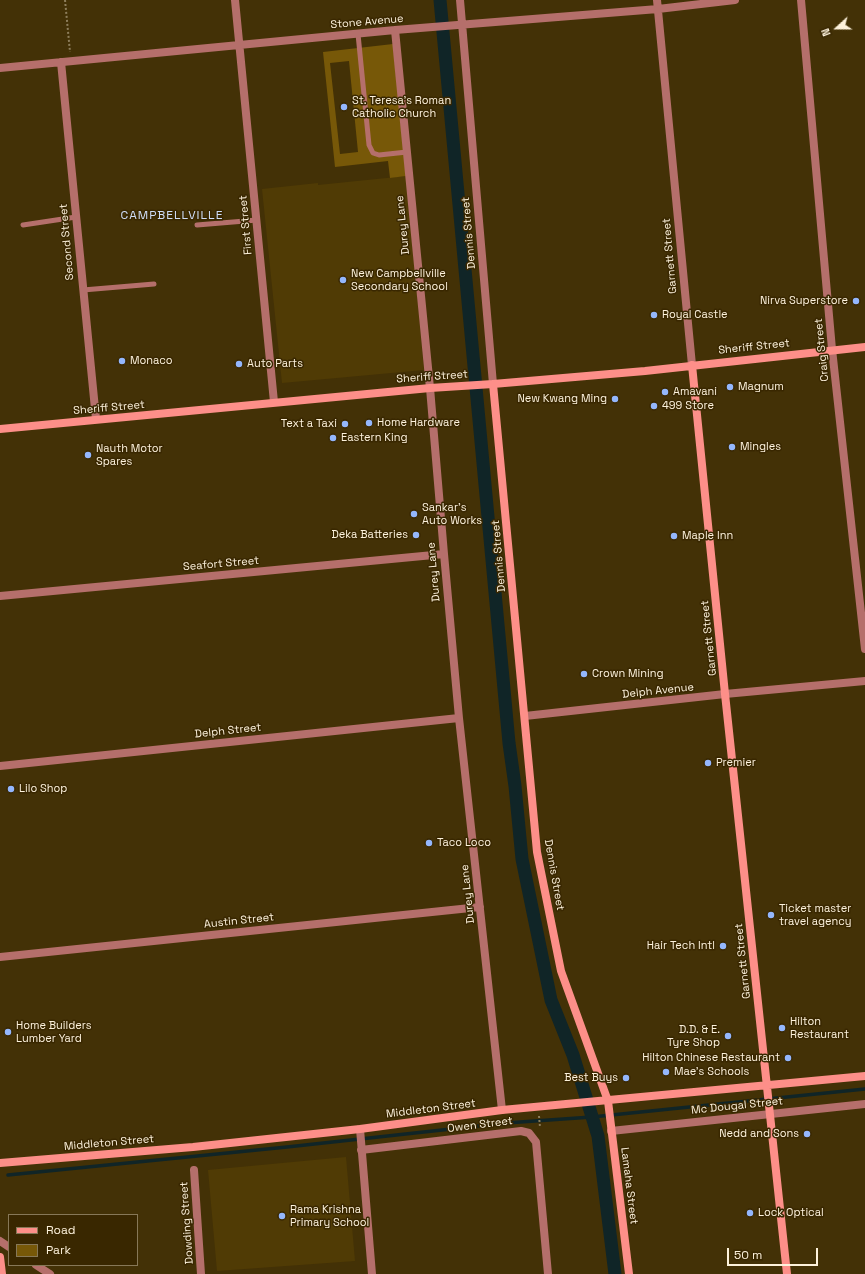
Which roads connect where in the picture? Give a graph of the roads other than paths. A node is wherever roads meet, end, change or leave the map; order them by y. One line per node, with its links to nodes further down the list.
1 (235, 0): 10 (street, First Street)
2 (460, 0): 7 (street, Dennis Street)
3 (657, 0): 6 (street, Garnett Street)
4 (736, 0): 6 (street, Stone Avenue)
5 (801, 0): 21 (street, Craig Street)
6 (658, 9): 7 (street, Stone Avenue); 22 (street, Garnett Street)
7 (463, 26): 8 (street, Stone Avenue); 23 (street, Dennis Street)
8 (395, 30): 9 (street, Stone Avenue); 13 (street, Durey Lane)
9 (358, 34): 10 (street, Stone Avenue); 13 (lane)
10 (240, 45): 11 (street, Stone Avenue); 15 (street, First Street)
11 (61, 62): 12 (street, Stone Avenue); 14 (street, Second Street)
12 (0, 68)
13 (407, 152): 24 (street, Durey Lane)
14 (76, 217): 16 (lane); 19 (street, Second Street)
15 (257, 220): 17 (lane); 25 (street, First Street)
16 (23, 225)
17 (198, 225)
18 (154, 284): 19 (lane)
19 (83, 290): 26 (street, Second Street)
20 (865, 346): 21 (street, Sheriff Street)
21 (832, 349): 22 (street, Sheriff Street); 30 (street, Craig Street)
22 (692, 365): 23 (street, Sheriff Street); 32 (street, Garnett Street)
23 (493, 384): 24 (street, Sheriff Street); 33 (street, Dennis Street)
24 (430, 388): 25 (street, Sheriff Street); 28 (street, Durey Lane)
25 (274, 402): 26 (street, Sheriff Street)
26 (96, 419): 27 (street, Sheriff Street)
27 (0, 429)
28 (444, 554): 29 (street, Seafort Street); 34 (street, Durey Lane)
29 (0, 596)
30 (865, 649)
31 (865, 682): 32 (street, Delph Avenue)
32 (725, 694): 33 (street, Delph Avenue); 39 (street, Garnett Street)
33 (525, 716): 40 (street, Dennis Street)
34 (459, 718): 35 (street, Delph Street); 36 (street, Durey Lane)
35 (0, 766)
36 (480, 907): 37 (street, Austin Street); 42 (street, Durey Lane)
37 (0, 957)
38 (865, 1076): 39 (street, Middleton Street)
39 (767, 1085): 40 (street, Middleton Street); 43 (street, Garnett Street)
40 (608, 1103): 42 (street, Middleton Street); 45 (street, Lamaha Street)
41 (865, 1104): 43 (street, Mc Dougal Street)
42 (502, 1110): 44 (street, Middleton Street)
43 (769, 1114): 45 (street, Mc Dougal Street); 57 (street, Garnett Street)
44 (360, 1129): 46 (street); 47 (street, Middleton Street)
45 (611, 1129): 56 (street, Lamaha Street)
46 (362, 1150): 54 (street); 55 (street, Owen Street)
47 (0, 1163)
48 (194, 1170): 53 (street, Dowding Street)
49 (0, 1257): 51 (street)
50 (38, 1266): 52 (street)
51 (2, 1274)
52 (50, 1274)
53 (201, 1274)
54 (372, 1274)
55 (548, 1274)
56 (629, 1274)
57 (786, 1274)

